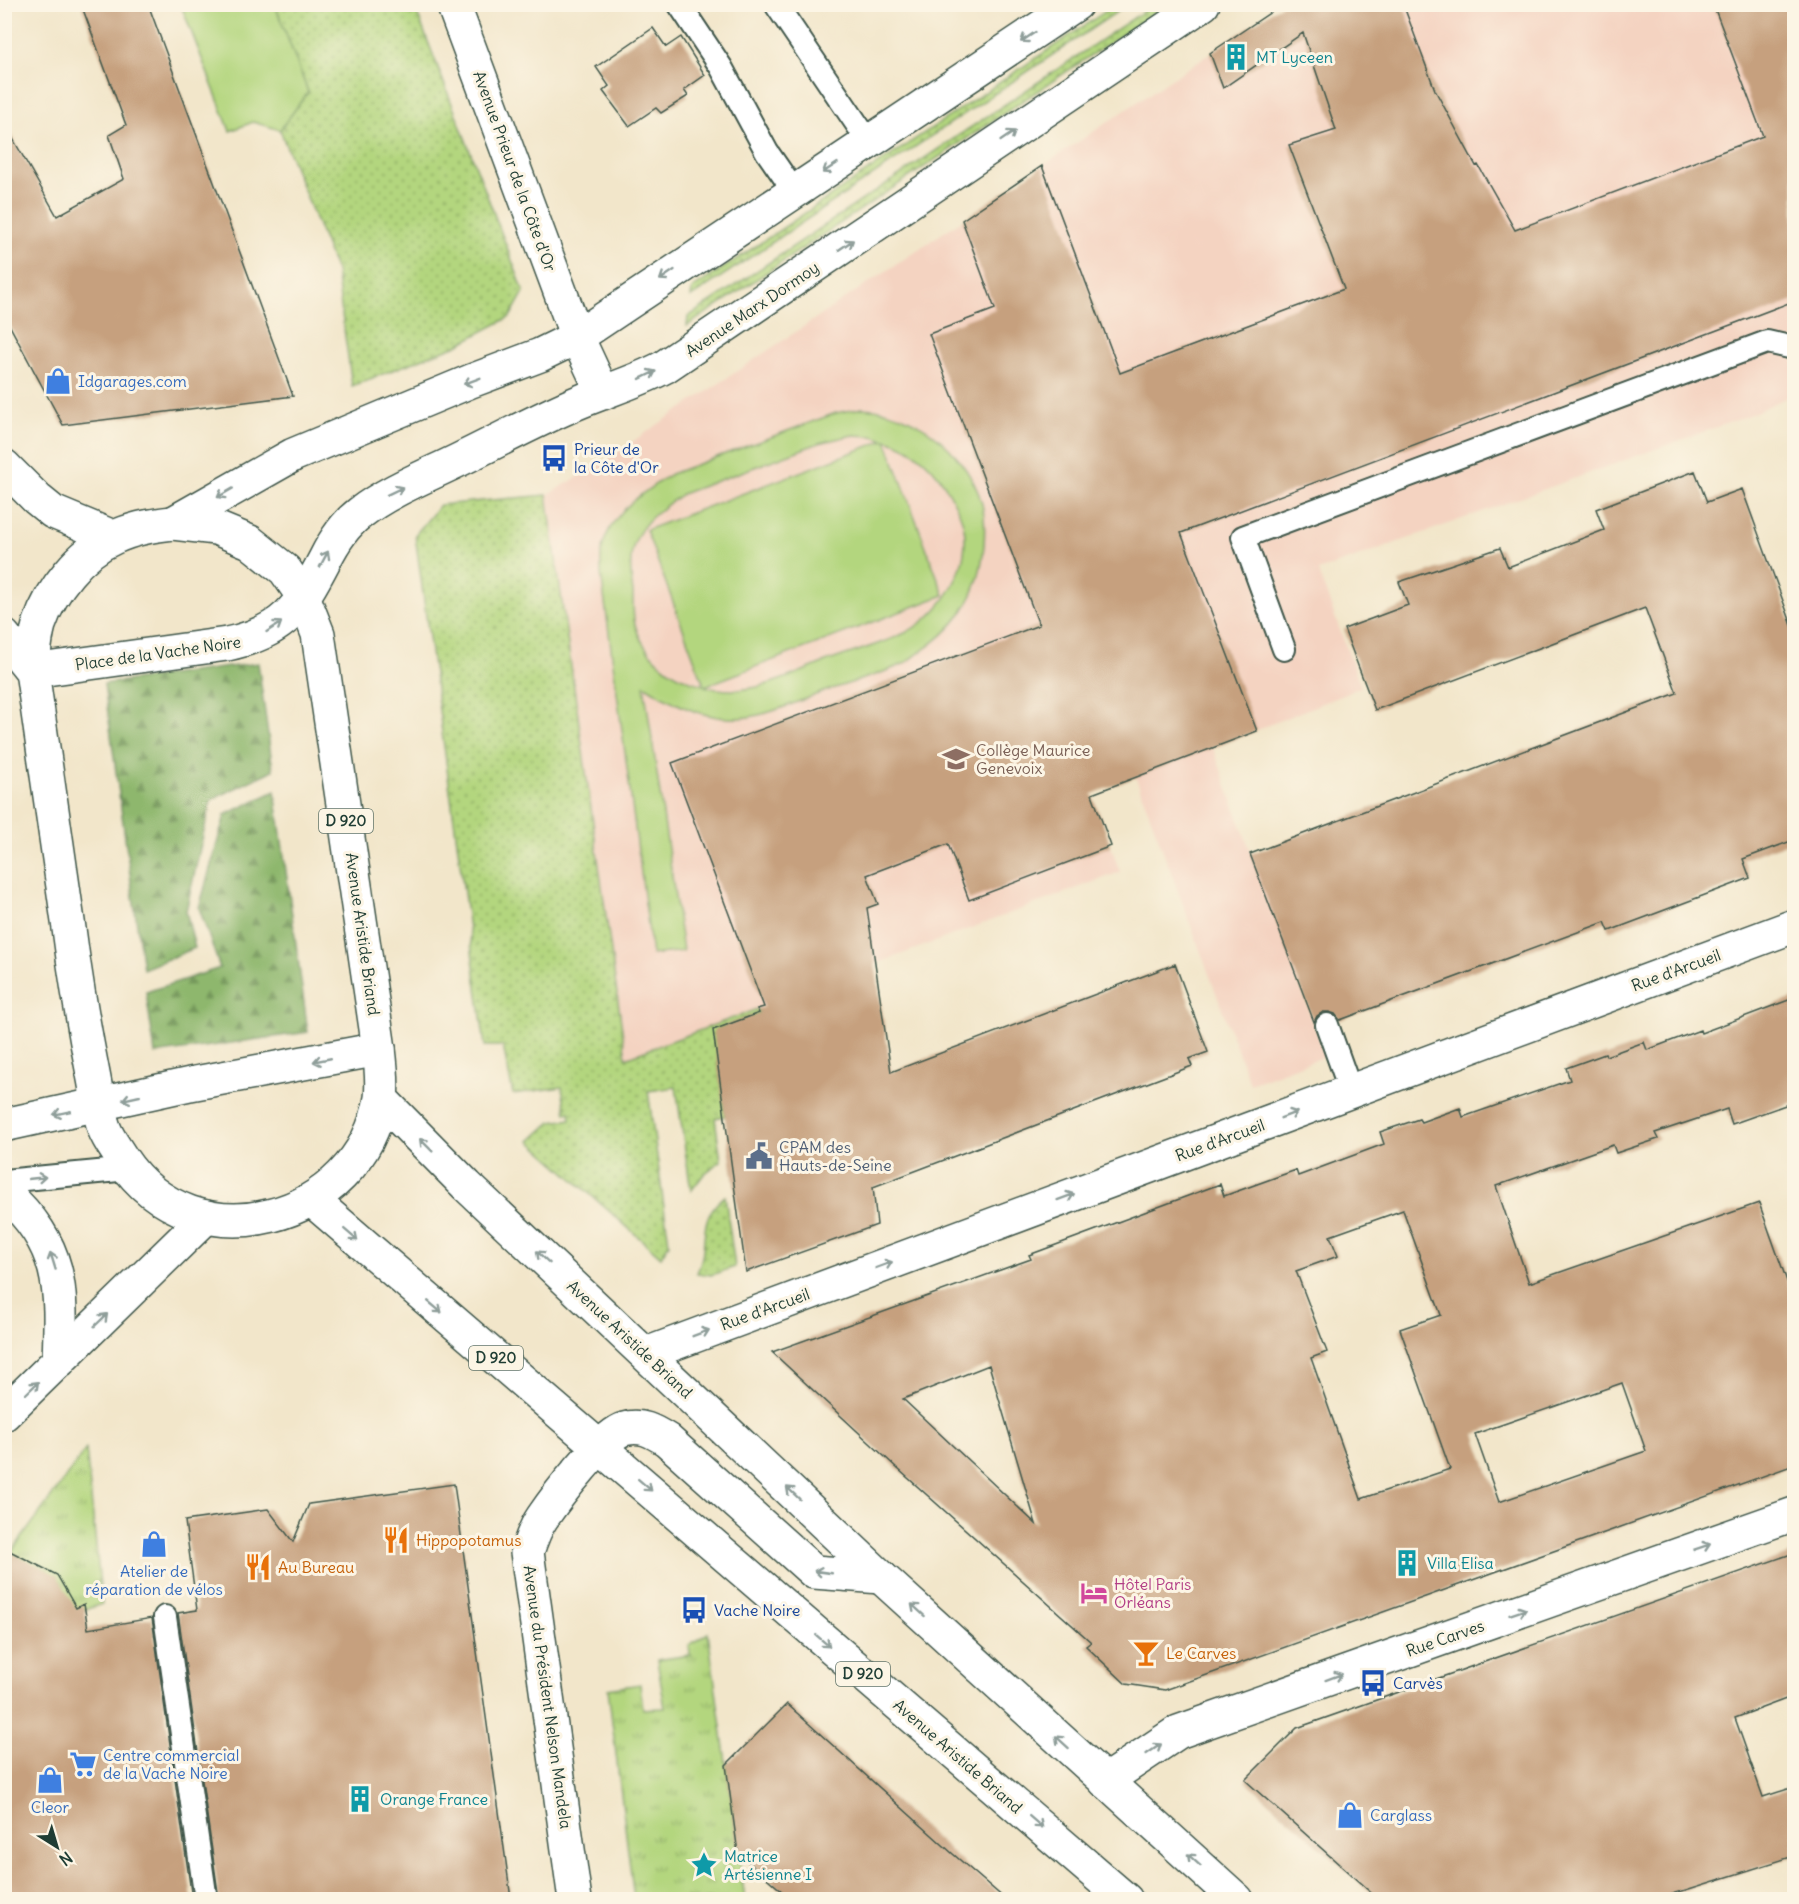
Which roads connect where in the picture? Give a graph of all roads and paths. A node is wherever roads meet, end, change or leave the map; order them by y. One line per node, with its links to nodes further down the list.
1 (453, 4): 8 (main road, Avenue Prieur de la Côte d'Or)
2 (679, 4): 7 (lane)
3 (1077, 4): 6 (main road, one-way to 6)
4 (1203, 4): 10 (main road, Avenue Marx Dormoy, one-way to 4)
5 (777, 6): 6 (lane)
6 (869, 142): 7 (main road, one-way to 7)
7 (794, 191): 8 (main road, one-way to 8)
8 (576, 337): 10 (main road, Avenue Prieur de la Côte d'Or); 12 (main road, one-way to 12)
9 (1794, 348): 16 (lane)
10 (603, 393): 14 (main road, Avenue Marx Dormoy, one-way to 10)
11 (4, 466): 13 (main road)
12 (173, 523): 13 (main road, Avenue Aristide Briand / D 920); 14 (main road, Avenue Aristide Briand / D 920)
13 (113, 537): 17 (main road, Avenue Aristide Briand / D 920)
14 (303, 596): 17 (main road, Place de la Vache Noire, one-way to 14); 20 (main road, Avenue Aristide Briand / D 920)
15 (4, 636): 17 (main road)
16 (1284, 649)
17 (32, 670): 23 (main road, Avenue Aristide Briand / D 920)
18 (1794, 926): 21 (main road, Rue d'Arcueil)
19 (1327, 1025): 21 (lane)
20 (379, 1049): 22 (main road, Avenue Aristide Briand / D 920); 23 (main road, one-way to 23)
21 (1351, 1092): 30 (main road, Rue d'Arcueil, one-way to 21)
22 (381, 1099): 28 (main road, Avenue Aristide Briand / D 920); 30 (main road, Avenue Aristide Briand, one-way to 22)
23 (99, 1105): 24 (main road, one-way to 24); 25 (main road, Avenue Aristide Briand / D 920)
24 (4, 1125)
25 (129, 1169): 26 (lane, one-way to 25); 29 (main road, Avenue Aristide Briand / D 920)
26 (4, 1181)
27 (4, 1192): 31 (main road, one-way to 27)
28 (312, 1200): 29 (main road, Avenue Aristide Briand / D 920); 33 (main road, Avenue Aristide Briand / D 920, one-way to 33)
29 (206, 1217): 31 (main road, one-way to 29)
30 (646, 1354): 35 (main road, Avenue Aristide Briand, one-way to 30)
31 (59, 1361): 32 (main road, one-way to 31)
32 (4, 1414)
33 (601, 1446): 35 (main road, one-way to 33); 39 (main road, Avenue du Président Nelson Mandela); 40 (main road, Avenue Aristide Briand / D 920, one-way to 40)
34 (1794, 1514): 37 (main road, Rue Carves, one-way to 34)
35 (881, 1576): 37 (main road, Avenue Aristide Briand, one-way to 35)
36 (165, 1617): 38 (lane)
37 (1105, 1781): 41 (main road, Avenue Aristide Briand, one-way to 37)
38 (206, 1899)
39 (575, 1899)
40 (1126, 1899)
41 (1237, 1899)

